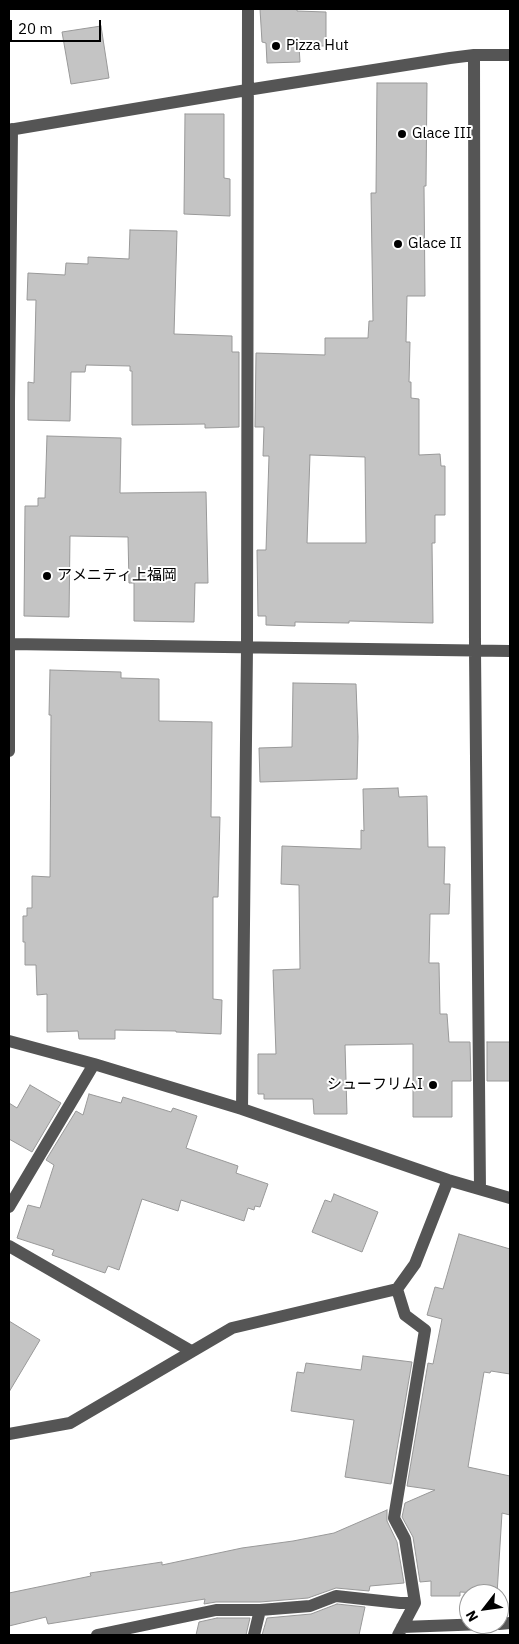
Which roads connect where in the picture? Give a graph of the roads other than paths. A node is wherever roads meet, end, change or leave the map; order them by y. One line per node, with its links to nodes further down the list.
1 (248, 9): 4 (street)
2 (474, 55): 3 (street); 4 (street); 9 (street)
3 (510, 55)
4 (247, 90): 5 (street); 8 (street)
5 (10, 130): 6 (street)
6 (9, 402): 7 (street)
7 (9, 644): 8 (street); 11 (street)
8 (247, 647): 9 (street); 14 (street)
9 (475, 651): 10 (street); 16 (street)
10 (510, 651)
11 (9, 751)
12 (9, 1041): 13 (street)
13 (94, 1064): 14 (street); 18 (street)
14 (242, 1109): 15 (street)
15 (448, 1180): 16 (street); 20 (street)
16 (480, 1189): 17 (street)
17 (510, 1198)
18 (9, 1206)
19 (9, 1246): 21 (street)
20 (398, 1289): 21 (street); 23 (street)
21 (191, 1351): 22 (street)
22 (9, 1434)
23 (415, 1602): 24 (street); 26 (street)
24 (260, 1610): 27 (street); 28 (street)
25 (459, 1626): 26 (street)
26 (400, 1631)
27 (97, 1635)
28 (254, 1635)

